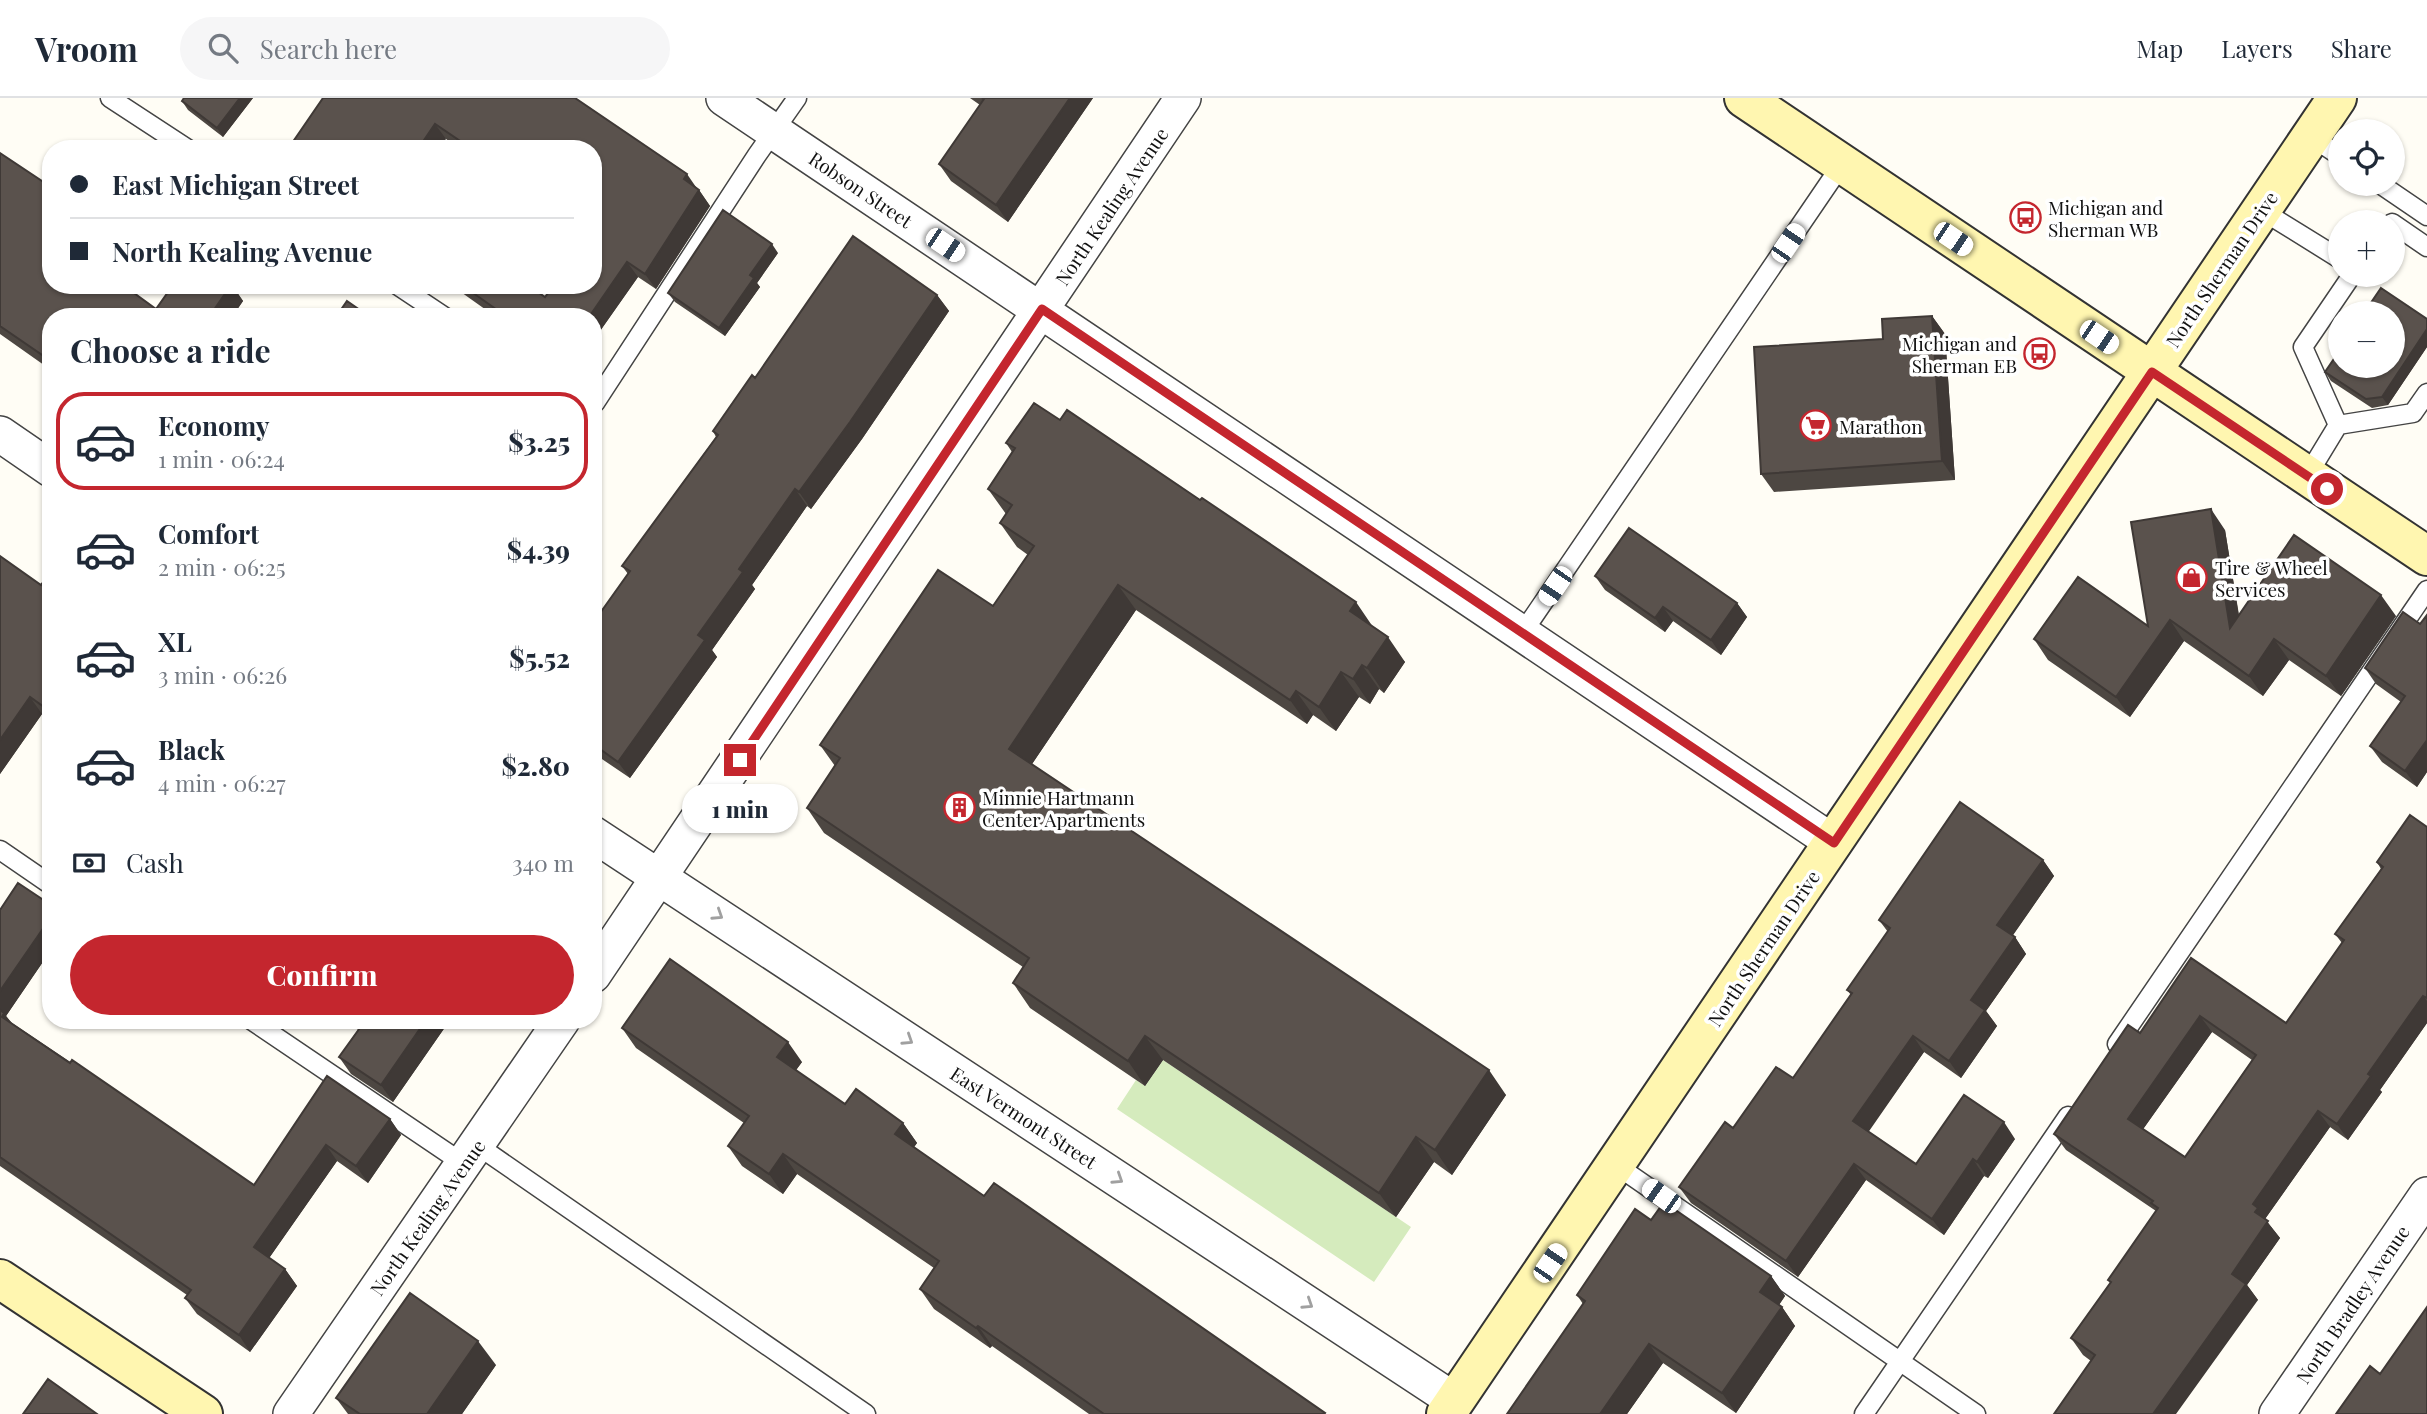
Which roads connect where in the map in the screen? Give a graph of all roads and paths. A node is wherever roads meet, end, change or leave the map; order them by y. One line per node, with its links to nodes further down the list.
1 (110, 98): 8 (lane)
2 (724, 98): 7 (street, Robson Street)
3 (797, 98): 7 (lane)
4 (1183, 98): 22 (street, North Kealing Avenue)
5 (1744, 98): 10 (main road)
6 (2337, 98): 9 (main road, North Sherman Drive)
7 (774, 131): 22 (street, Robson Street); 24 (lane)
8 (174, 140)
9 (2325, 146): 13 (main road, North Sherman Drive)
10 (1842, 164): 23 (main road); 32 (lane)
11 (2398, 196): 12 (lane)
12 (2404, 200): 14 (lane); 15 (lane)
13 (2261, 210): 18 (lane); 23 (main road, North Sherman Drive)
14 (2398, 210)
15 (2427, 216)
16 (2405, 232): 17 (lane)
17 (2427, 247)
18 (2328, 252)
19 (2344, 287): 26 (lane)
20 (410, 294): 21 (lane)
21 (432, 308)
22 (1042, 309): 32 (street, Robson Street); 36 (street, North Kealing Avenue)
23 (2152, 372): 29 (main road); 34 (main road, North Sherman Drive)
24 (602, 392)
25 (2427, 393): 26 (lane)
26 (2338, 425): 29 (lane)
27 (0, 435): 28 (street)
28 (42, 463)
29 (2307, 475): 30 (main road)
30 (2427, 556)
31 (2427, 590): 41 (lane)
32 (1523, 632): 34 (street, Robson Street)
33 (602, 840): 36 (street, East Vermont Street)
34 (1834, 843): 44 (main road, North Sherman Drive)
35 (0, 850): 37 (lane)
36 (661, 877): 38 (street, North Kealing Avenue); 48 (street, East Vermont Street, one-way to 48)
37 (42, 878)
38 (602, 962)
39 (266, 1029): 43 (lane)
40 (556, 1029): 43 (street, North Kealing Avenue)
41 (2110, 1054)
42 (2079, 1100): 47 (lane)
43 (470, 1154): 50 (street, North Kealing Avenue); 51 (lane)
44 (1616, 1165): 47 (lane); 48 (main road, North Sherman Drive)
45 (2427, 1195): 54 (street, North Bradley Avenue)
46 (0, 1279): 49 (main road)
47 (1900, 1362): 52 (lane); 53 (lane)
48 (1451, 1407)
49 (204, 1414)
50 (291, 1414)
51 (866, 1414)
52 (1864, 1414)
53 (1976, 1414)
54 (2277, 1414)

